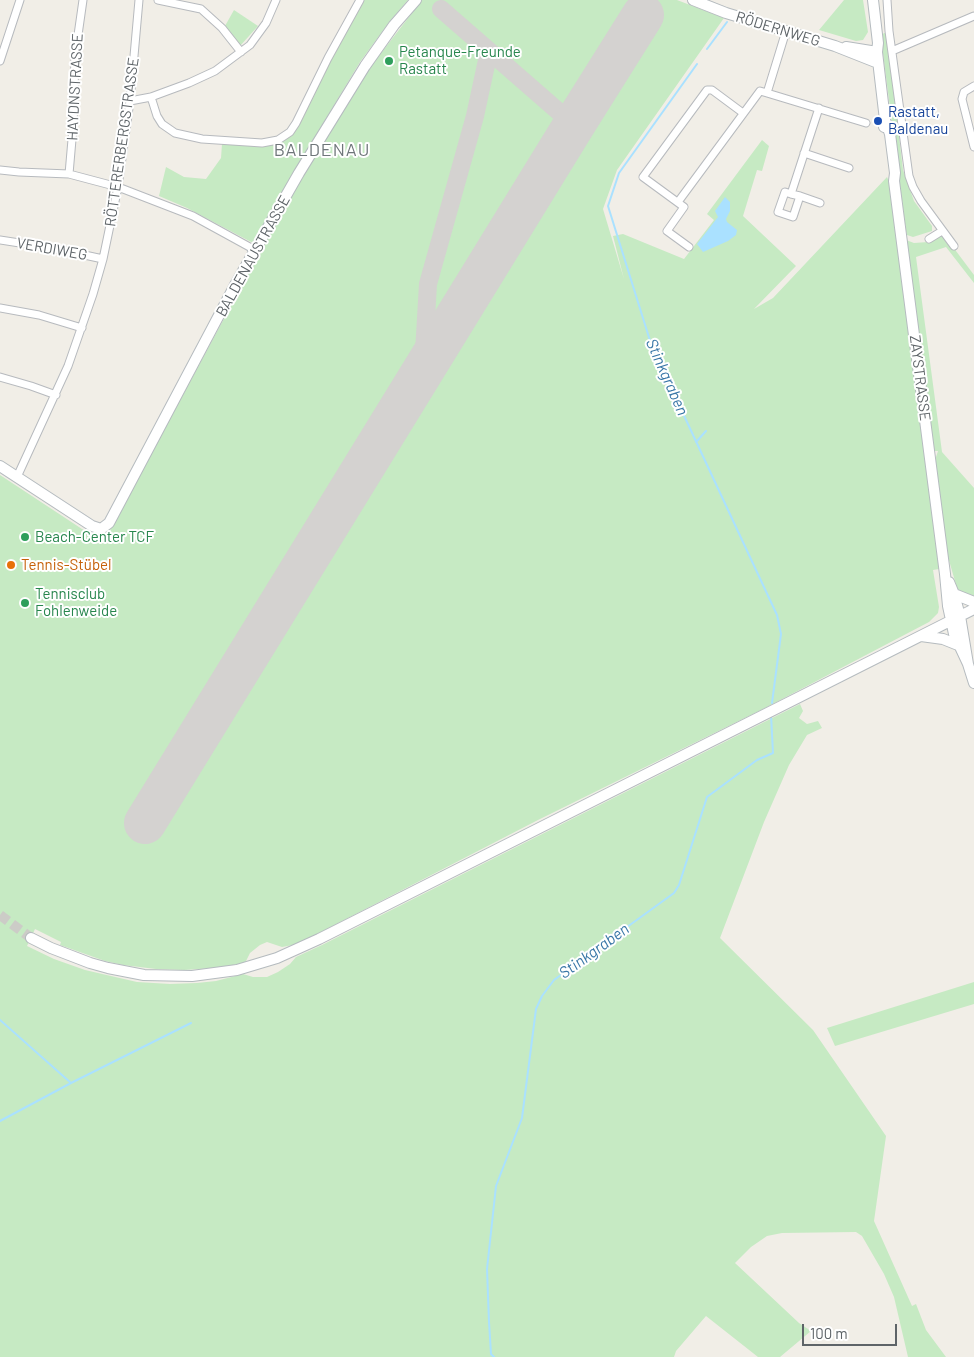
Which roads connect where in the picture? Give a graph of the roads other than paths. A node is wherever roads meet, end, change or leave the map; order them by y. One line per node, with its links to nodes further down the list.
1 (20, 0): 20 (street)
2 (83, 0): 33 (street, HAYDNSTRASSE)
3 (139, 0): 25 (street, RÖTTERERBERGSTRASSE)
4 (158, 0): 13 (street)
5 (203, 0): 13 (street)
6 (276, 0): 18 (street)
7 (360, 0): 24 (street)
8 (416, 0): 44 (street, BALDENAUSTRASSE)
9 (693, 0): 15 (street, RÖDERNWEG)
10 (868, 0): 19 (street, ZAYSTRASSE)
11 (873, 0): 19 (street, ZAYSTRASSE)
12 (887, 0): 17 (street)
13 (201, 9): 18 (street)
14 (974, 16): 17 (street)
15 (786, 31): 16 (street, RÖDERNWEG); 23 (street)
16 (835, 46): 19 (street, RÖDERNWEG); 21 (street, RÖDERNWEG)
17 (892, 51): 39 (street)
18 (241, 52): 24 (street)
19 (877, 52): 21 (street, ZAYSTRASSE)
20 (0, 61)
21 (878, 63): 52 (street, ZAYSTRASSE)
22 (974, 86): 29 (street)
23 (767, 93): 26 (street); 27 (street)
24 (151, 96): 25 (street)
25 (130, 101): 34 (street, RÖTTERERBERGSTRASSE)
26 (819, 108): 28 (street); 30 (street)
27 (743, 113): 37 (street); 37 (street)
28 (866, 123)
29 (974, 147)
30 (804, 153): 31 (street); 35 (street)
31 (849, 168)
32 (0, 170): 33 (street)
33 (69, 174): 34 (street)
34 (118, 187): 44 (street); 45 (street, RÖTTERERBERGSTRASSE)
35 (791, 194): 36 (street); 36 (street)
36 (800, 196): 38 (street)
37 (678, 202): 43 (street)
38 (820, 203)
39 (942, 231): 40 (street); 42 (street)
40 (929, 239)
41 (0, 240): 45 (street, VERDIWEG)
42 (954, 246)
43 (689, 247)
44 (255, 250): 51 (street, BALDENAUSTRASSE)
45 (103, 259): 47 (street, RÖTTERERBERGSTRASSE)
46 (0, 308): 47 (street)
47 (82, 328): 49 (street, RÖTTERERBERGSTRASSE)
48 (0, 376): 49 (street)
49 (56, 396): 51 (street, RÖTTERERBERGSTRASSE)
50 (0, 466): 51 (street)
51 (17, 477)
52 (946, 574): 53 (street, ZAYSTRASSE); 56 (street, ZAYSTRASSE)
53 (954, 594): 54 (street); 56 (street, ZAYSTRASSE)
54 (974, 602)
55 (974, 609): 56 (street)
56 (955, 618): 57 (street); 58 (street); 59 (street)
57 (920, 636): 58 (street); 61 (street)
58 (958, 645): 59 (street)
59 (968, 664): 60 (street)
60 (974, 683)
61 (31, 938)

